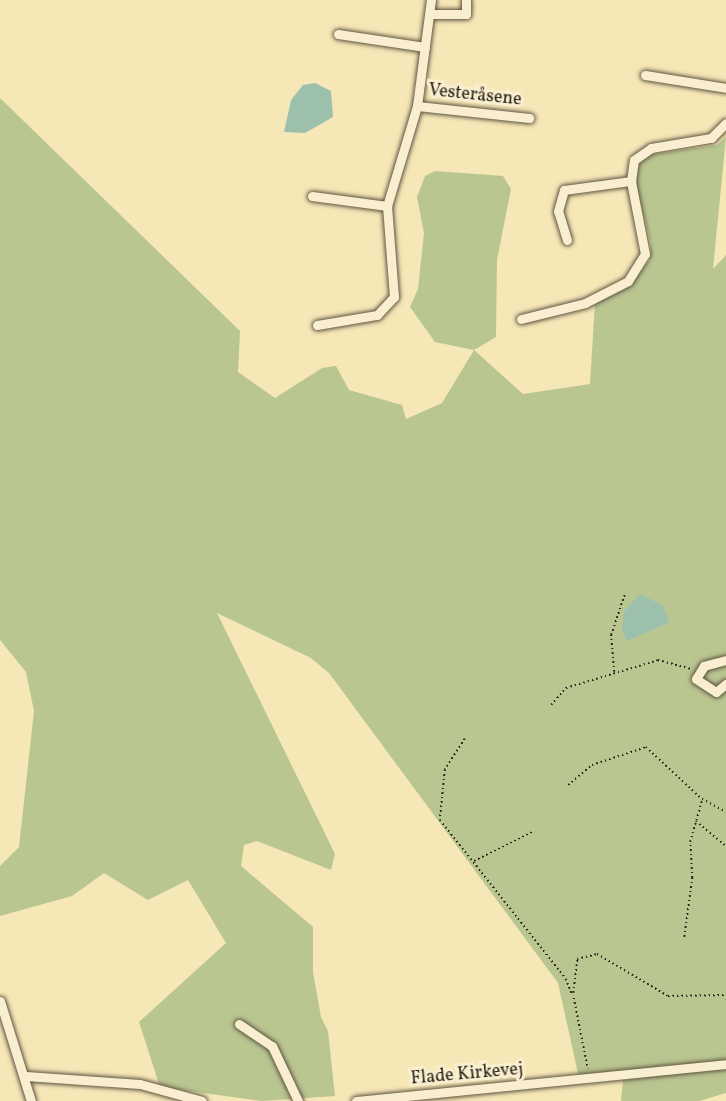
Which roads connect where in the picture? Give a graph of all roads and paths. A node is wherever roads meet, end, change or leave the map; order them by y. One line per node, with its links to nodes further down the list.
1 (431, 0): 3 (street, Vesteråsene)
2 (466, 0): 3 (street)
3 (430, 14): 5 (street, Vesteråsene)
4 (338, 34): 5 (street)
5 (425, 47): 8 (street, Vesteråsene)
6 (645, 75): 7 (street)
7 (726, 88)
8 (417, 106): 9 (street, Vesteråsene); 13 (street, Vesteråsene)
9 (529, 118)
10 (726, 123): 11 (street)
11 (631, 181): 14 (street); 15 (street)
12 (312, 196): 13 (street)
13 (387, 206): 16 (street, Vesteråsene)
14 (567, 240)
15 (521, 319)
16 (316, 325)
17 (625, 593): 20 (path)
18 (726, 660): 19 (street)
19 (698, 672): 20 (path); 21 (street)
20 (614, 673): 22 (path)
21 (726, 684)
22 (551, 705)
23 (465, 739): 30 (path)
24 (568, 785): 25 (path)
25 (702, 799): 26 (path); 27 (path)
26 (726, 812)
27 (695, 820): 29 (path); 31 (path)
28 (532, 832): 30 (path)
29 (726, 846)
30 (473, 861): 33 (path)
31 (684, 937)
32 (726, 995): 33 (path)
33 (573, 996): 38 (path)
34 (0, 1001): 37 (street)
35 (239, 1024): 41 (street)
36 (726, 1064): 38 (street, Flade Kirkevej)
37 (26, 1076): 39 (street); 40 (street)
38 (592, 1080): 42 (street, Flade Kirkevej)
39 (31, 1101)
40 (202, 1101)
41 (298, 1101)
42 (356, 1101)

